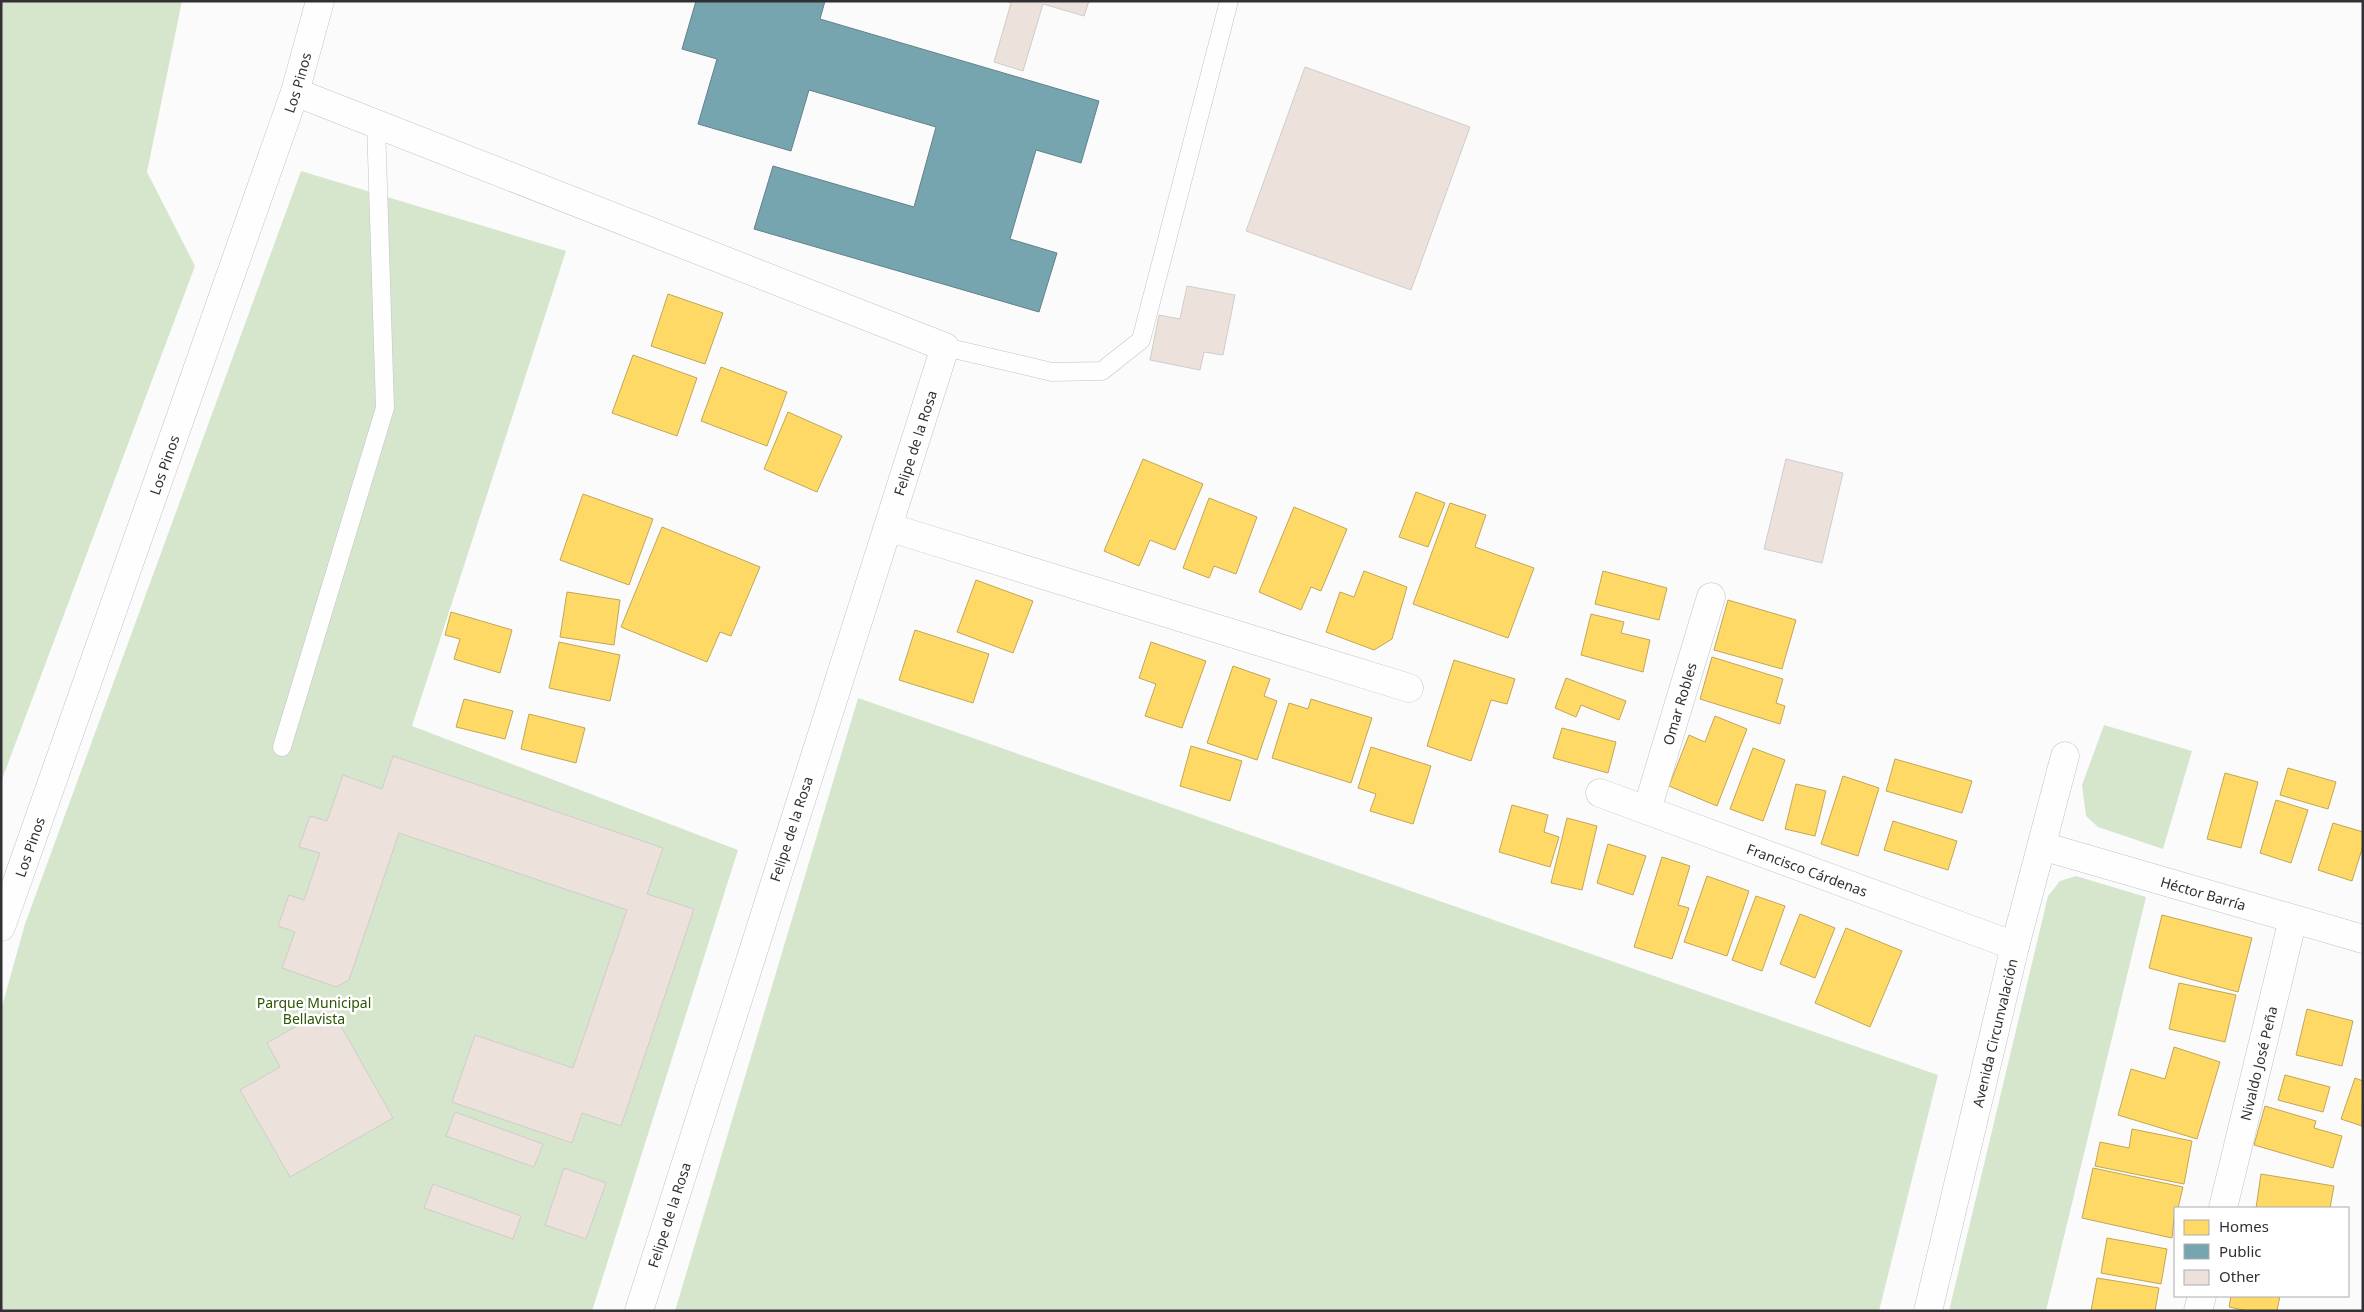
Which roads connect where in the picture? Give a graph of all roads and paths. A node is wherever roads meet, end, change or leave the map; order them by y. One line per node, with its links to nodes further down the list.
1 (320, 1): 3 (street, Los Pinos)
2 (1229, 1): 5 (lane)
3 (295, 92): 4 (street); 15 (street, Los Pinos)
4 (376, 123): 5 (street); 9 (lane)
5 (945, 347): 6 (street, Felipe de la Rosa)
6 (888, 527): 8 (street); 20 (street, Felipe de la Rosa)
7 (1711, 597): 12 (street, Omar Robles)
8 (1409, 688)
9 (282, 747)
10 (2066, 756): 13 (street, Avenida Circunvalación)
11 (1600, 793): 12 (street, Francisco Cárdenas)
12 (1647, 810): 17 (street, Francisco Cárdenas)
13 (2042, 846): 14 (street, Héctor Barría); 17 (street, Avenida Circunvalación)
14 (2293, 919): 16 (street, Héctor Barría); 18 (street, Nivaldo José Peña)
15 (1, 927)
16 (2363, 939)
17 (2015, 946): 21 (street, Avenida Circunvalación)
18 (2223, 1207)
19 (2202, 1297): 22 (street)
20 (639, 1311)
21 (1928, 1311)
22 (2198, 1311)

